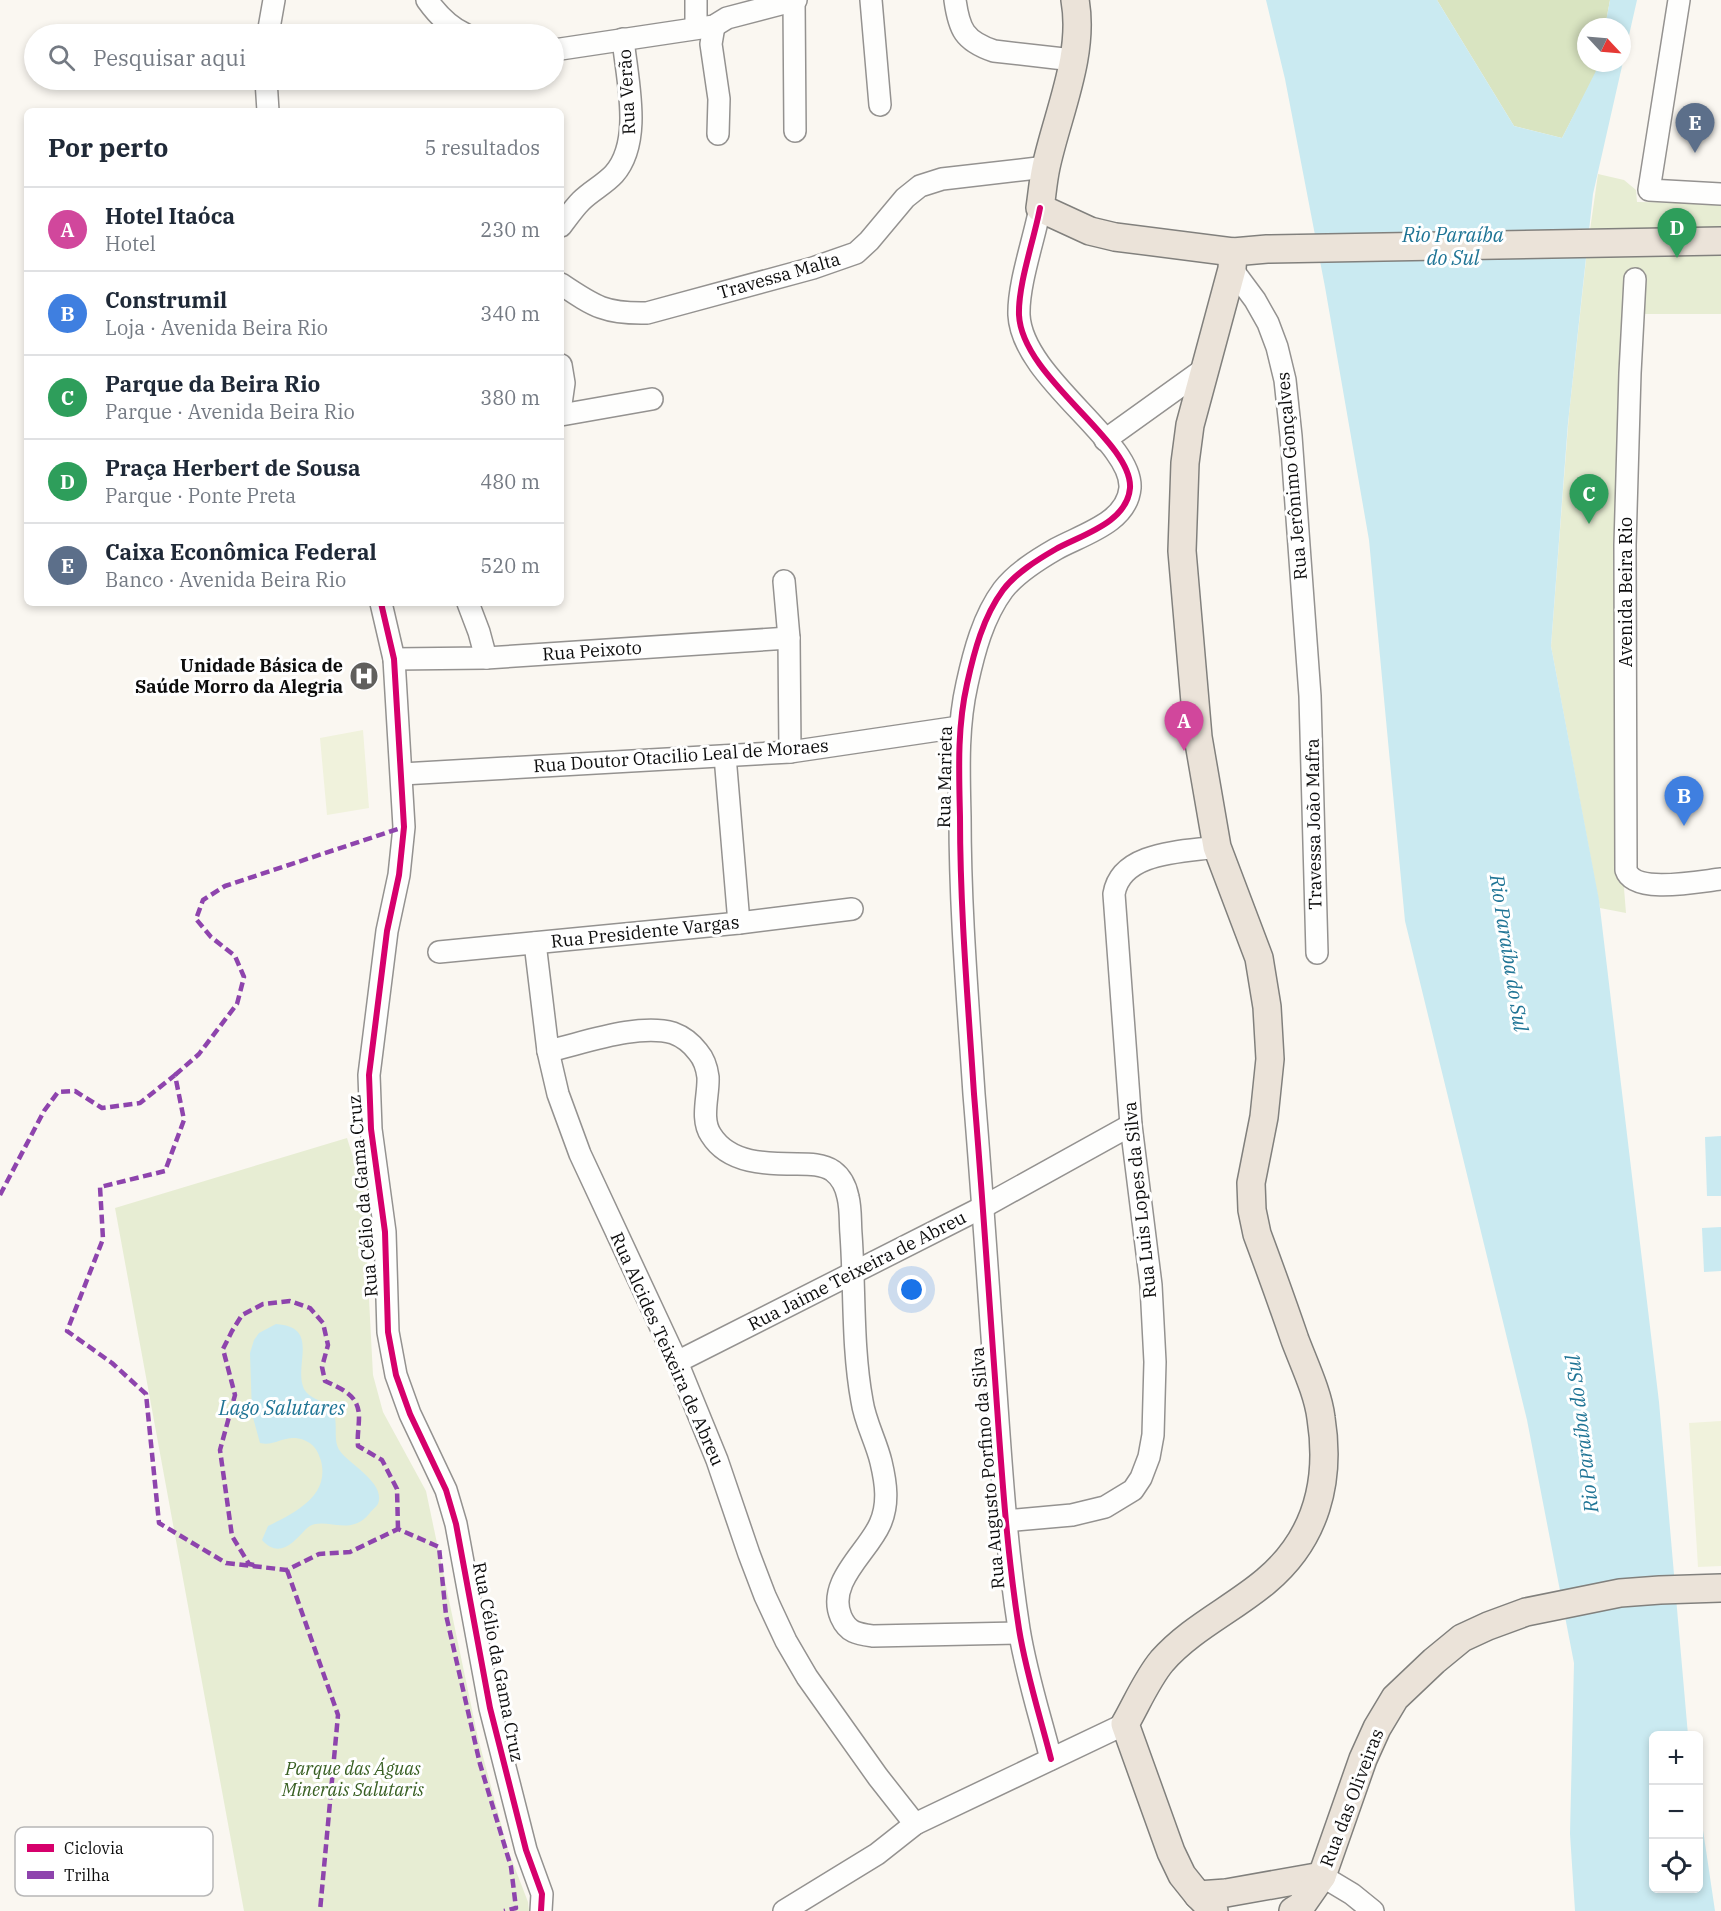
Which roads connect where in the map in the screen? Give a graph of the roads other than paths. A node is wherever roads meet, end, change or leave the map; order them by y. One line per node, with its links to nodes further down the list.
1 (274, 0): 9 (street)
2 (427, 0): 10 (street)
3 (696, 0): 11 (street)
4 (795, 0): 11 (street); 18 (street)
5 (871, 0): 16 (street)
6 (955, 0): 14 (street)
7 (1075, 0): 14 (main road)
8 (1679, 0): 21 (street)
9 (270, 24)
10 (448, 24)
11 (705, 27): 12 (street); 19 (street)
12 (623, 39): 13 (street); 23 (street, Rua Verão)
13 (564, 48)
14 (1072, 60): 20 (main road)
15 (267, 90): 17 (street)
16 (880, 105)
17 (268, 108)
18 (795, 131)
19 (718, 134)
20 (1046, 167): 22 (main road); 27 (street, Travessa Malta)
21 (1721, 194)
22 (1040, 208): 25 (main road); 31 (street, Rua Marieta)
23 (564, 222)
24 (1721, 242): 25 (main road)
25 (1233, 260): 28 (main road); 38 (street, Rua Jerônimo Gonçalves)
26 (1635, 279): 44 (street, Avenida Beira Rio)
27 (564, 286)
28 (1204, 369): 31 (street); 43 (main road)
29 (652, 399): 30 (street)
30 (564, 414)
31 (1105, 440): 39 (street, Rua Marieta)
32 (784, 580): 35 (street)
33 (382, 606): 37 (street, Rua Célio da Gama Cruz)
34 (469, 606): 36 (street)
35 (789, 638): 36 (street, Rua Peixoto); 40 (street)
36 (486, 658): 37 (street, Rua Peixoto)
37 (394, 659): 42 (street, Rua Célio da Gama Cruz)
38 (1310, 696): 49 (street, Travessa João Mafra)
39 (959, 727): 40 (street, Rua Doutor Otacilio Leal de Moraes); 52 (street, Rua Marieta)
40 (790, 752): 41 (street, Rua Doutor Otacilio Leal de Moraes)
41 (725, 756): 42 (street, Rua Doutor Otacilio Leal de Moraes); 46 (street)
42 (402, 774): 62 (street, Rua Célio da Gama Cruz)
43 (1217, 847): 51 (street, Rua Luis Lopes da Silva); 58 (main road)
44 (1721, 879)
45 (852, 909): 46 (street, Rua Presidente Vargas)
46 (739, 923): 47 (street, Rua Presidente Vargas)
47 (535, 943): 48 (street, Rua Presidente Vargas); 50 (street, Rua Alcides Teixeira de Abreu)
48 (439, 952)
49 (1317, 953)
50 (549, 1051): 53 (street); 54 (street, Rua Alcides Teixeira de Abreu)
51 (1131, 1125): 52 (street, Rua Jaime Teixeira de Abreu); 55 (street, Rua Luis Lopes da Silva)
52 (983, 1207): 53 (street, Rua Jaime Teixeira de Abreu); 55 (street, Rua Augusto Porfino da Silva)
53 (854, 1272): 54 (street, Rua Jaime Teixeira de Abreu); 57 (street)
54 (677, 1362): 60 (street, Rua Alcides Teixeira de Abreu)
55 (1005, 1521): 57 (street, Rua Augusto Porfino da Silva)
56 (1721, 1588): 61 (main road, Rua das Oliveiras)
57 (1019, 1634): 59 (street, Rua Augusto Porfino da Silva)
58 (1125, 1724): 59 (street); 63 (main road)
59 (1051, 1759): 60 (street)
60 (915, 1824): 65 (street)
61 (1322, 1876): 63 (main road, Rua das Oliveiras); 66 (main road, Rua das Oliveiras); 67 (street)
62 (542, 1903): 64 (street)
63 (1206, 1903)
64 (557, 1911)
65 (784, 1911)
66 (1293, 1911)
67 (1373, 1911)

